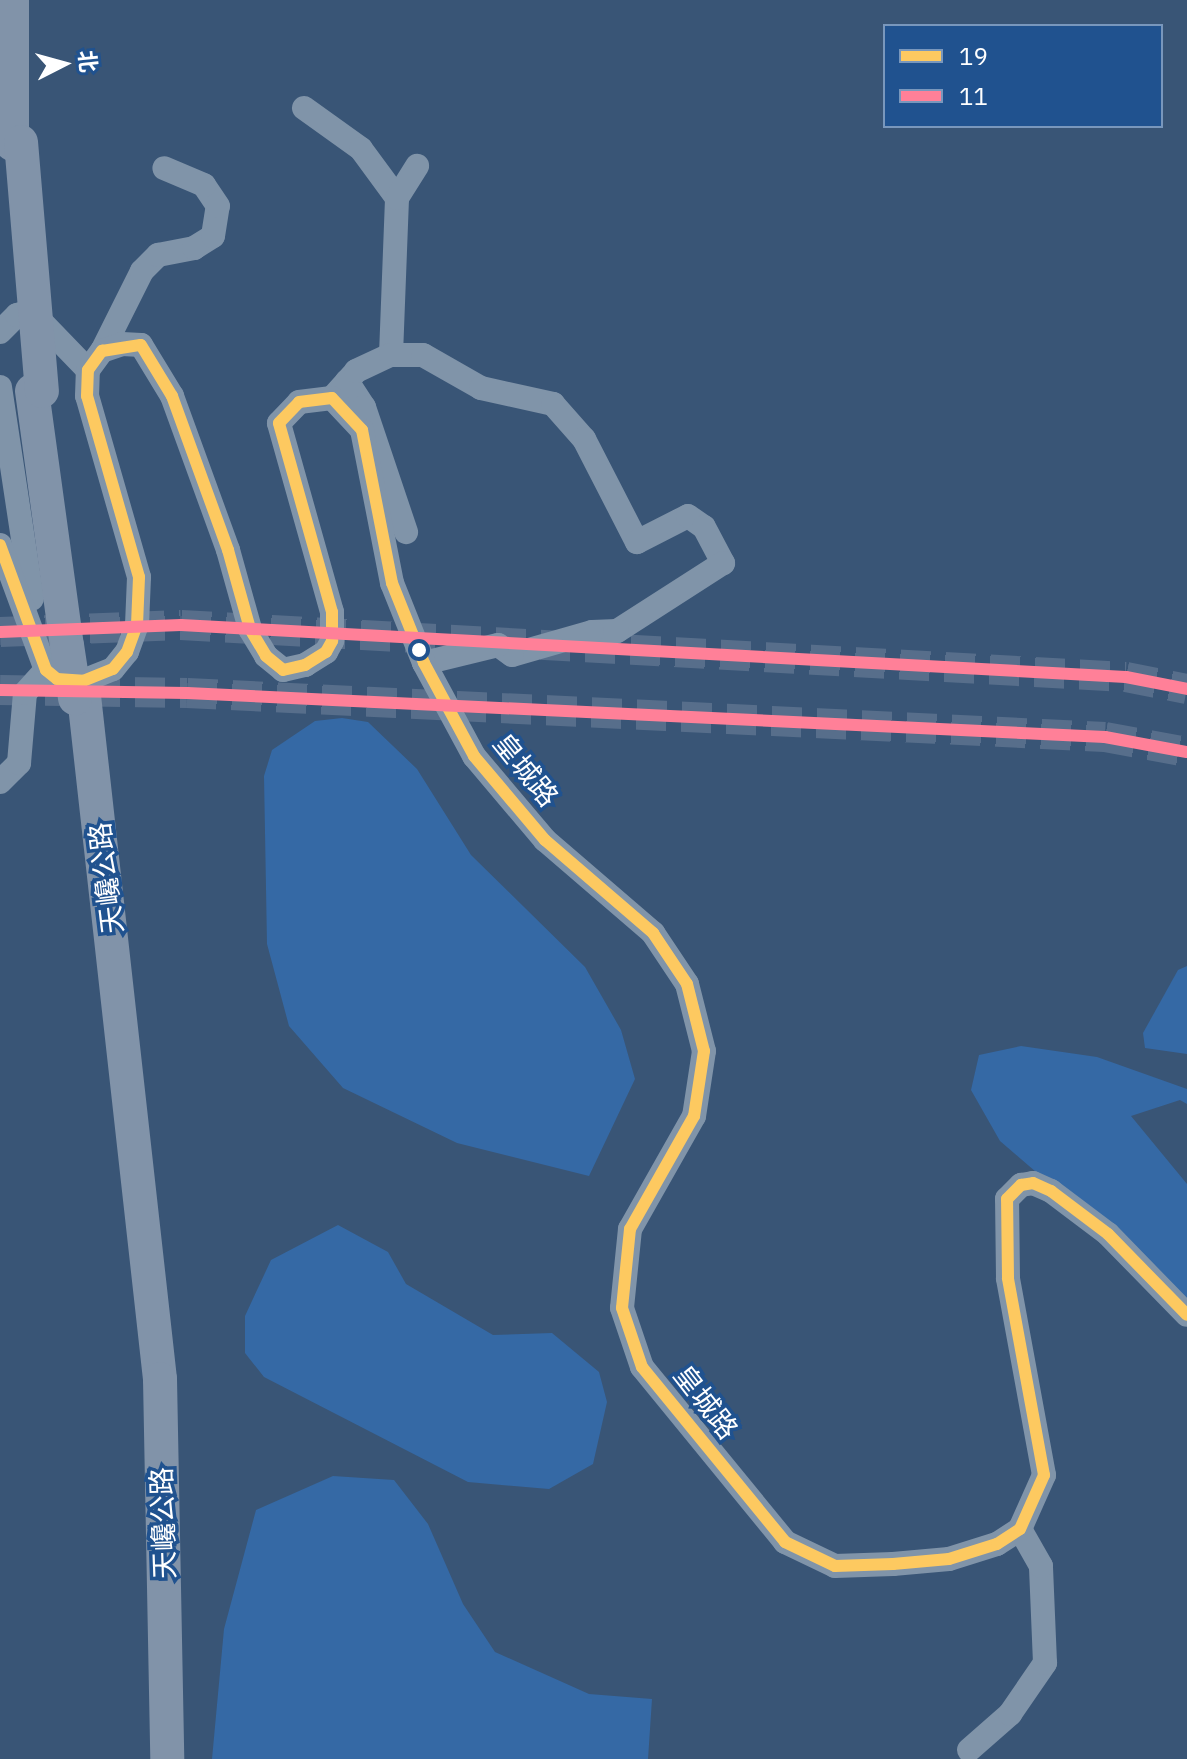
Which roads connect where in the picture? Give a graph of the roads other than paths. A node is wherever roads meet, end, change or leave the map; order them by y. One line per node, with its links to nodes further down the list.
1 (12, 0): 4 (highway, 天巉公路)
2 (21, 0): 4 (highway, 天巉公路)
3 (304, 108): 7 (street)
4 (16, 143): 12 (highway, 天巉公路)
5 (417, 166): 7 (street)
6 (164, 168): 10 (street)
7 (397, 198): 9 (street)
8 (0, 332): 10 (street)
9 (391, 355): 11 (street); 17 (street)
10 (95, 361): 11 (street); 16 (street)
11 (340, 389): 13 (street); 17 (street, 皇城路)
12 (25, 390): 15 (street); 16 (highway, 天巉公路)
13 (406, 532)
14 (0, 545): 15 (street)
15 (28, 620): 16 (street)
16 (63, 653): 18 (highway, 天巉公路); 19 (street)
17 (424, 663): 21 (street, 皇城路)
18 (79, 697): 23 (highway, 天巉公路); 24 (highway, 天巉公路)
19 (0, 782)
20 (1187, 1315): 21 (street)
21 (1020, 1529): 22 (street)
22 (969, 1750)
23 (155, 1759)
24 (167, 1759)

